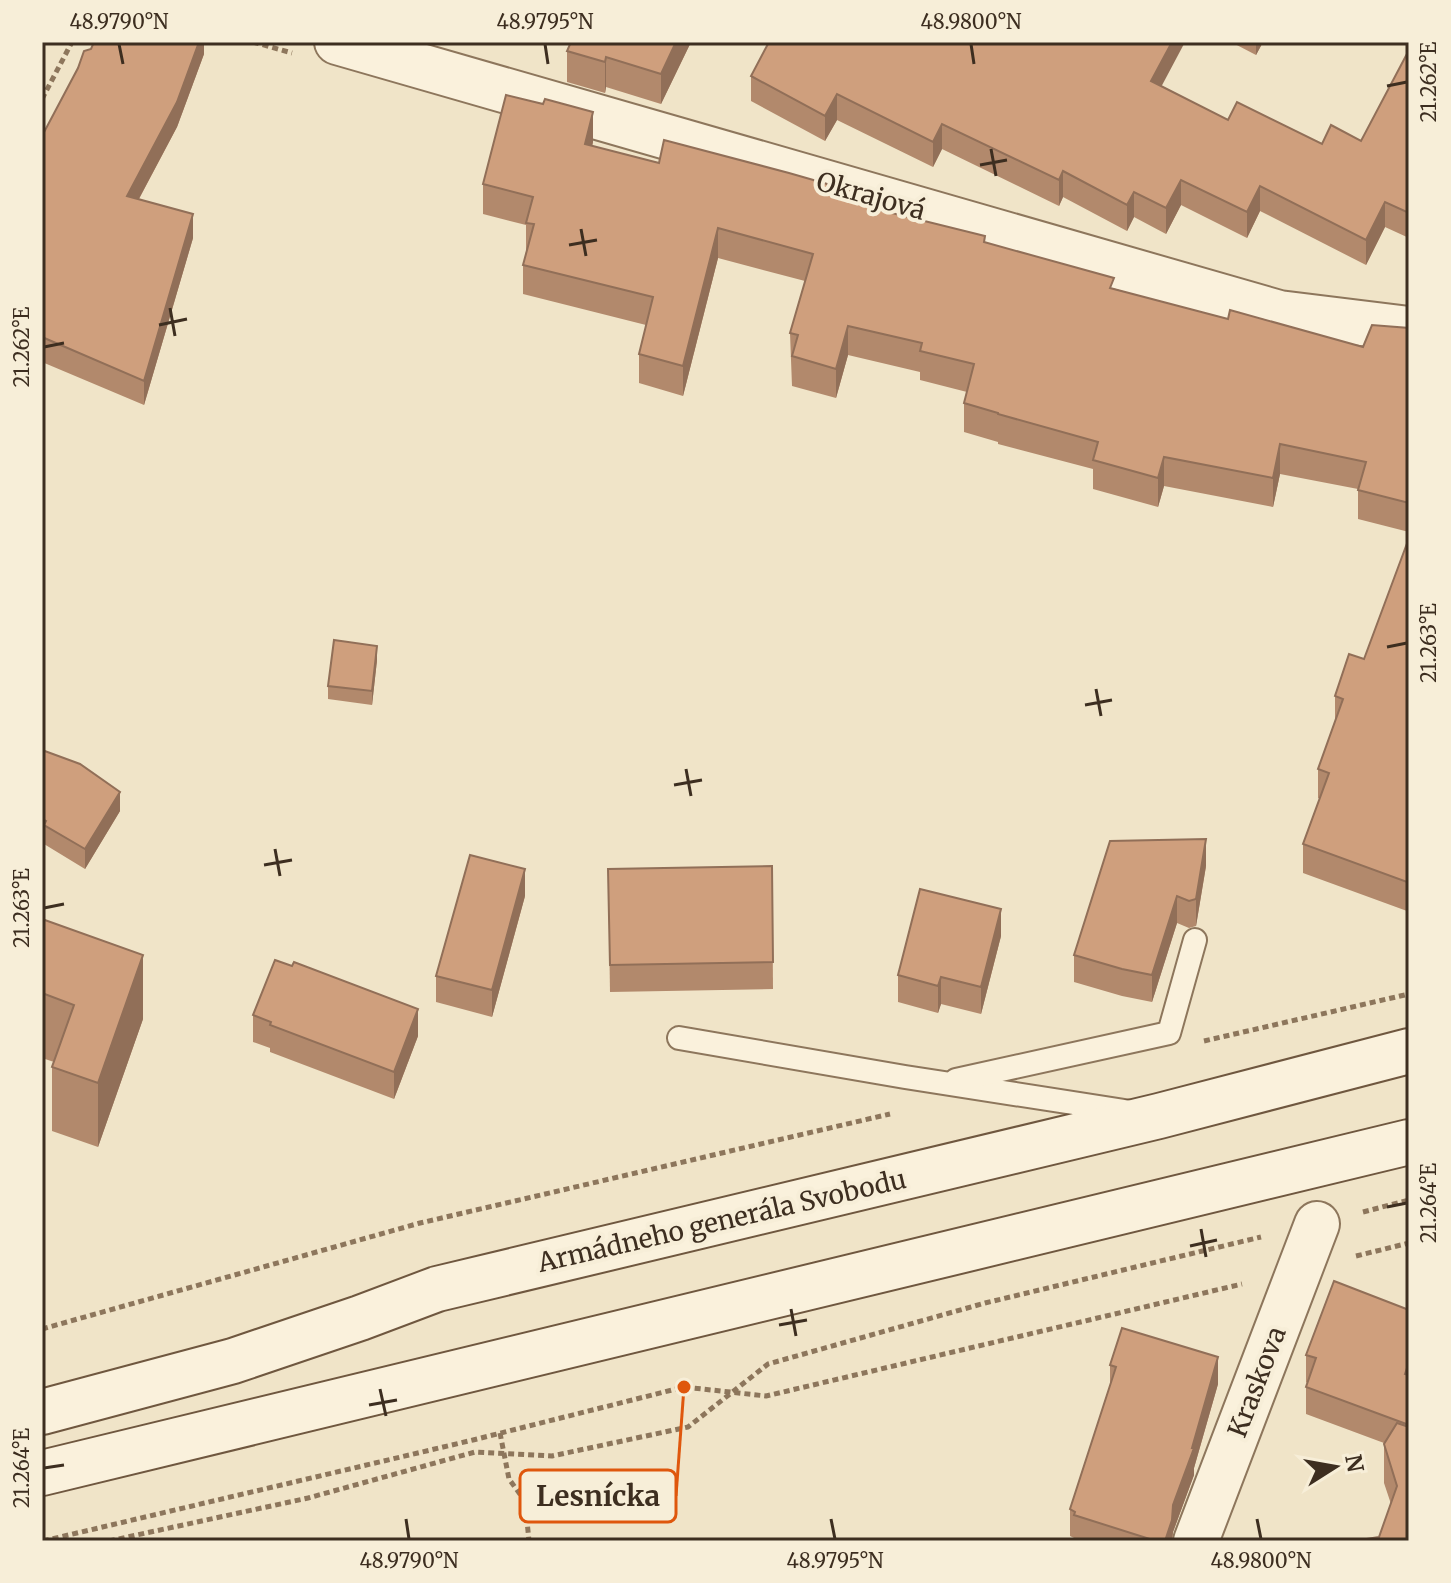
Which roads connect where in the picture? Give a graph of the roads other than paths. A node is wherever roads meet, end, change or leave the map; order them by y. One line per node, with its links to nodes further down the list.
1 (337, 42): 2 (street, Okrajová)
2 (1409, 329)
3 (1195, 940): 6 (lane)
4 (679, 1038): 6 (lane)
5 (1409, 1051): 7 (street, Armádneho generála Svobodu)
6 (946, 1083): 7 (lane)
7 (1159, 1116): 10 (street, Armádneho generála Svobodu)
8 (1409, 1142): 11 (street)
9 (1317, 1224): 12 (street, Kraskova)
10 (42, 1412)
11 (42, 1473)
12 (1196, 1541)

